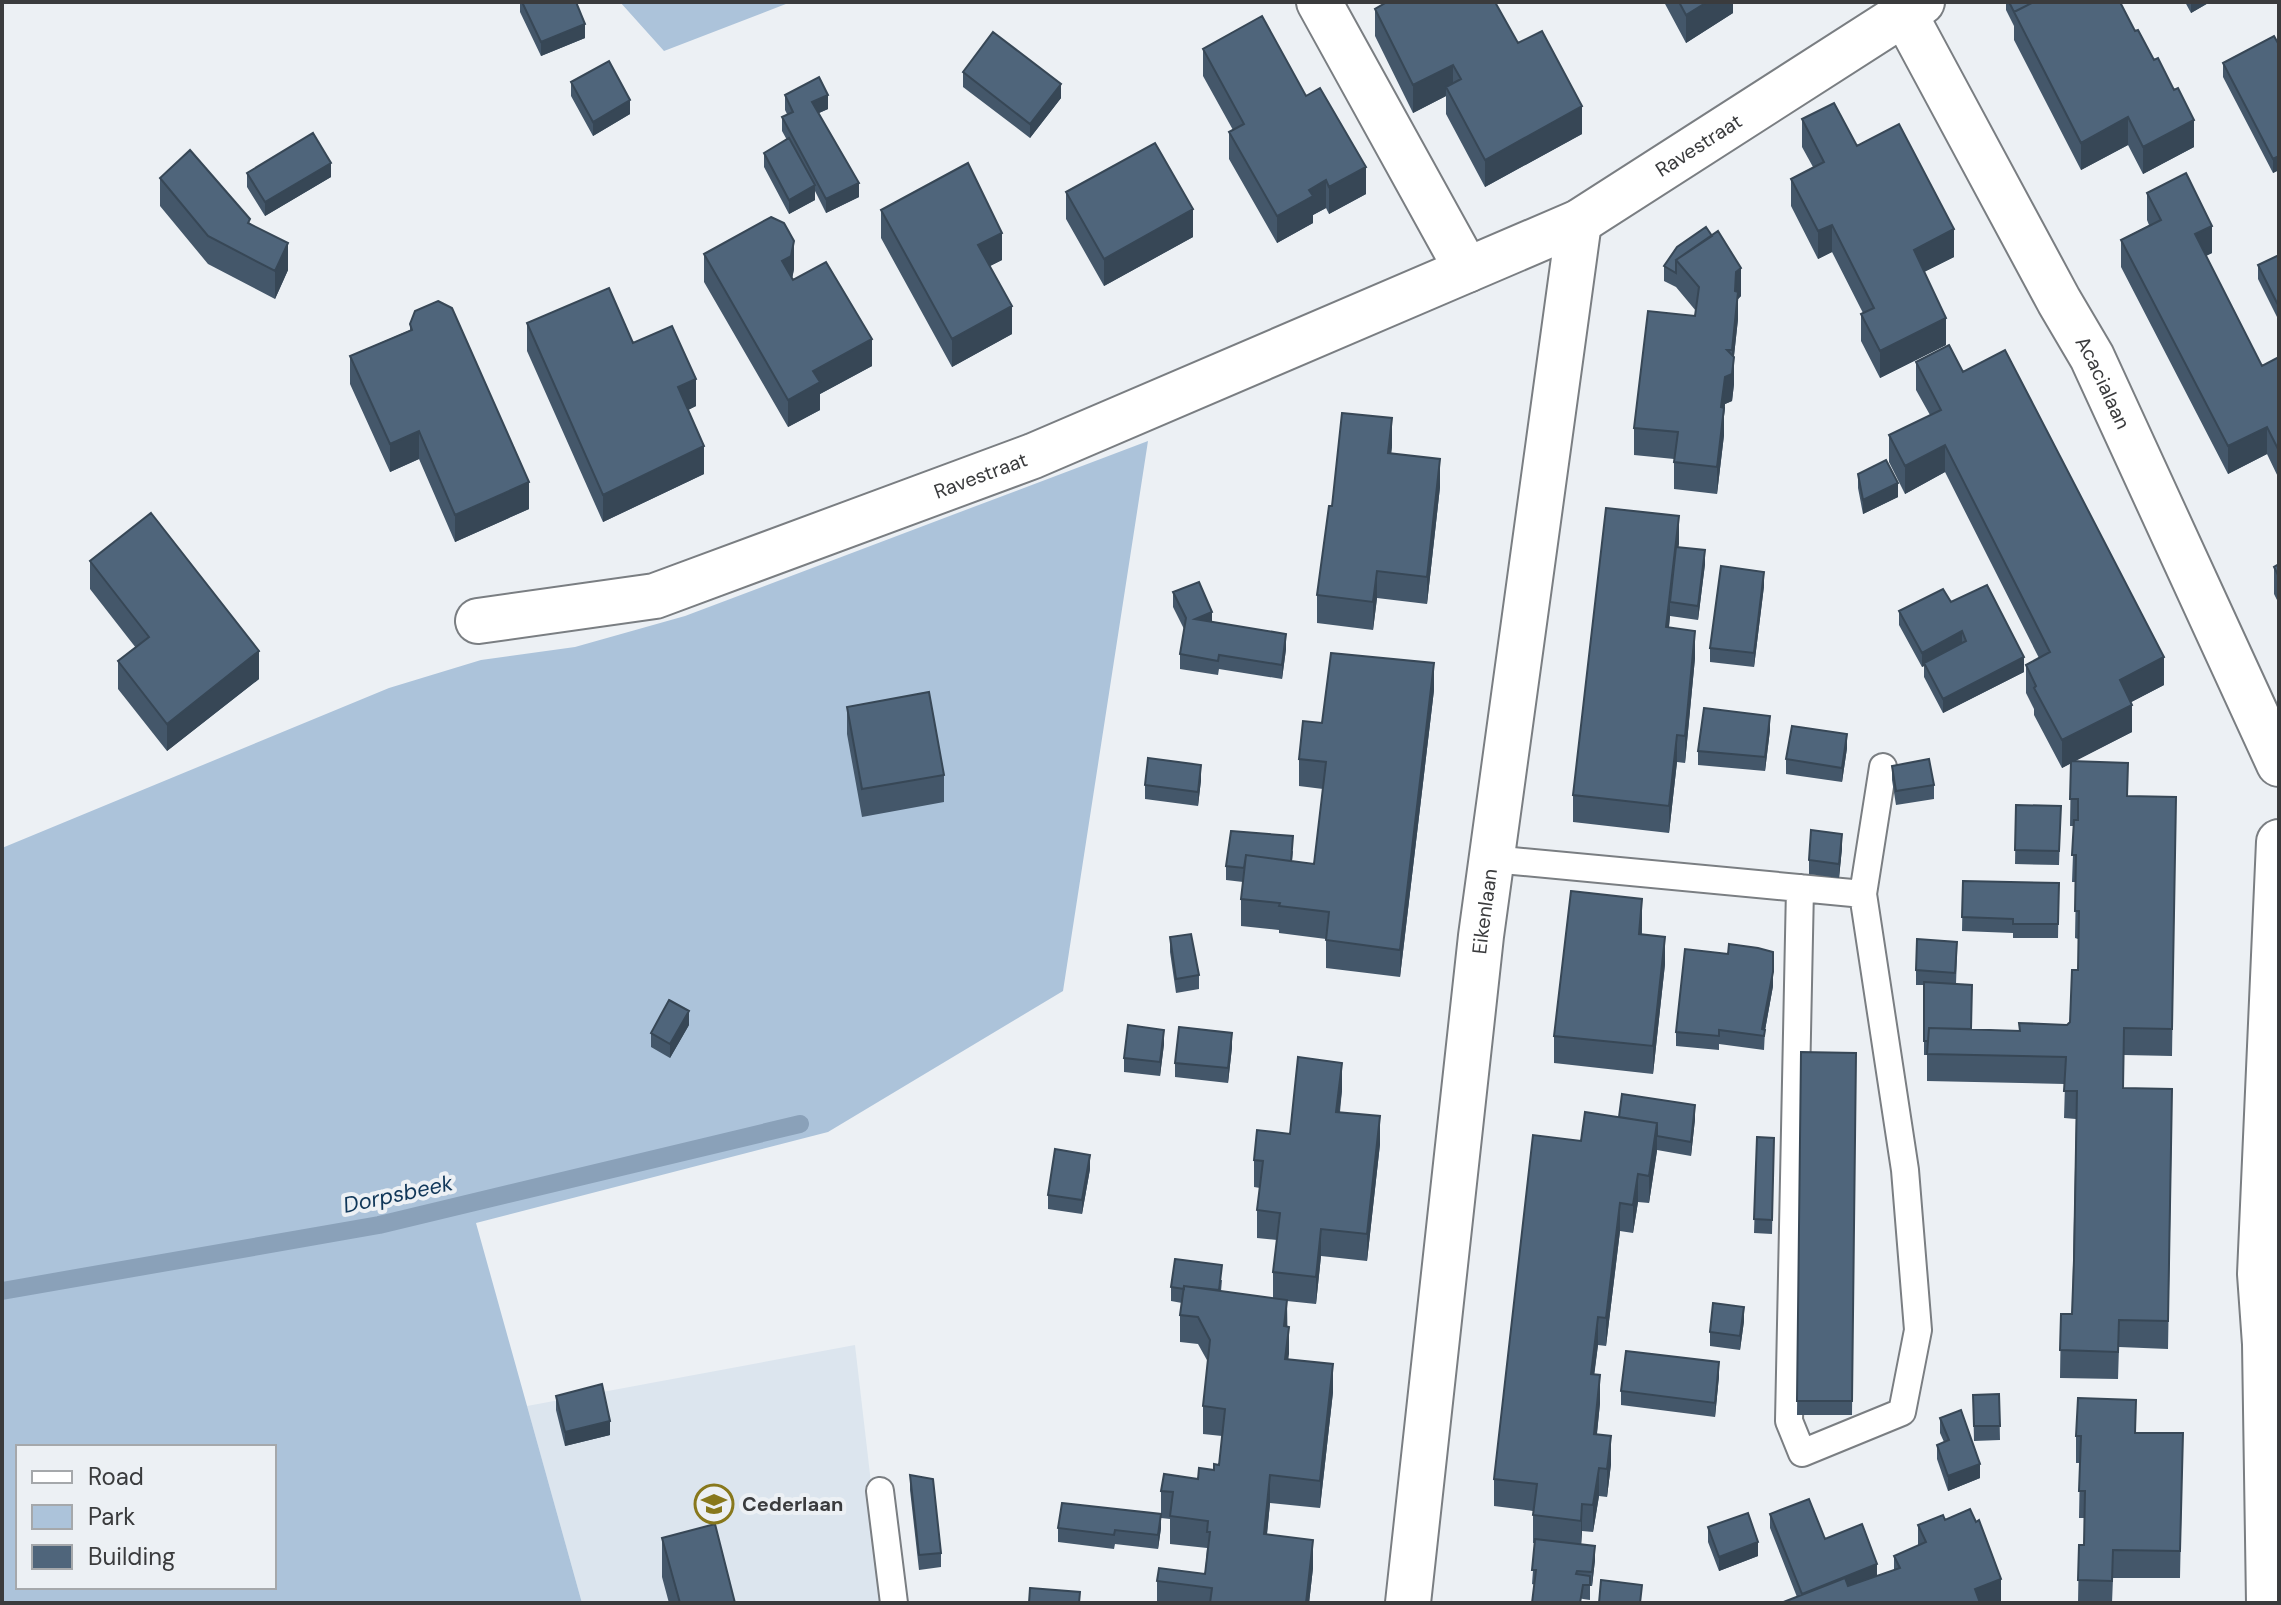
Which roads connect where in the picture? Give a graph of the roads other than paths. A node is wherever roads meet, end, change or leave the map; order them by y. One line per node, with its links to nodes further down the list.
1 (1319, 2): 4 (street)
2 (1913, 7): 3 (street, Ravestraat); 6 (street, Acacialaan)
3 (1579, 222): 4 (street, Ravestraat); 9 (street, Eikenlaan)
4 (1467, 270): 5 (street, Ravestraat)
5 (478, 621)
6 (2279, 764)
7 (1883, 767): 11 (lane)
8 (2279, 842): 12 (street)
9 (1492, 859): 10 (lane); 15 (street, Eikenlaan)
10 (1800, 888): 11 (lane); 11 (lane)
11 (1863, 894)
12 (2272, 1344): 16 (street)
13 (880, 1491): 14 (lane)
14 (894, 1603)
15 (1408, 1603)
16 (2269, 1603)

